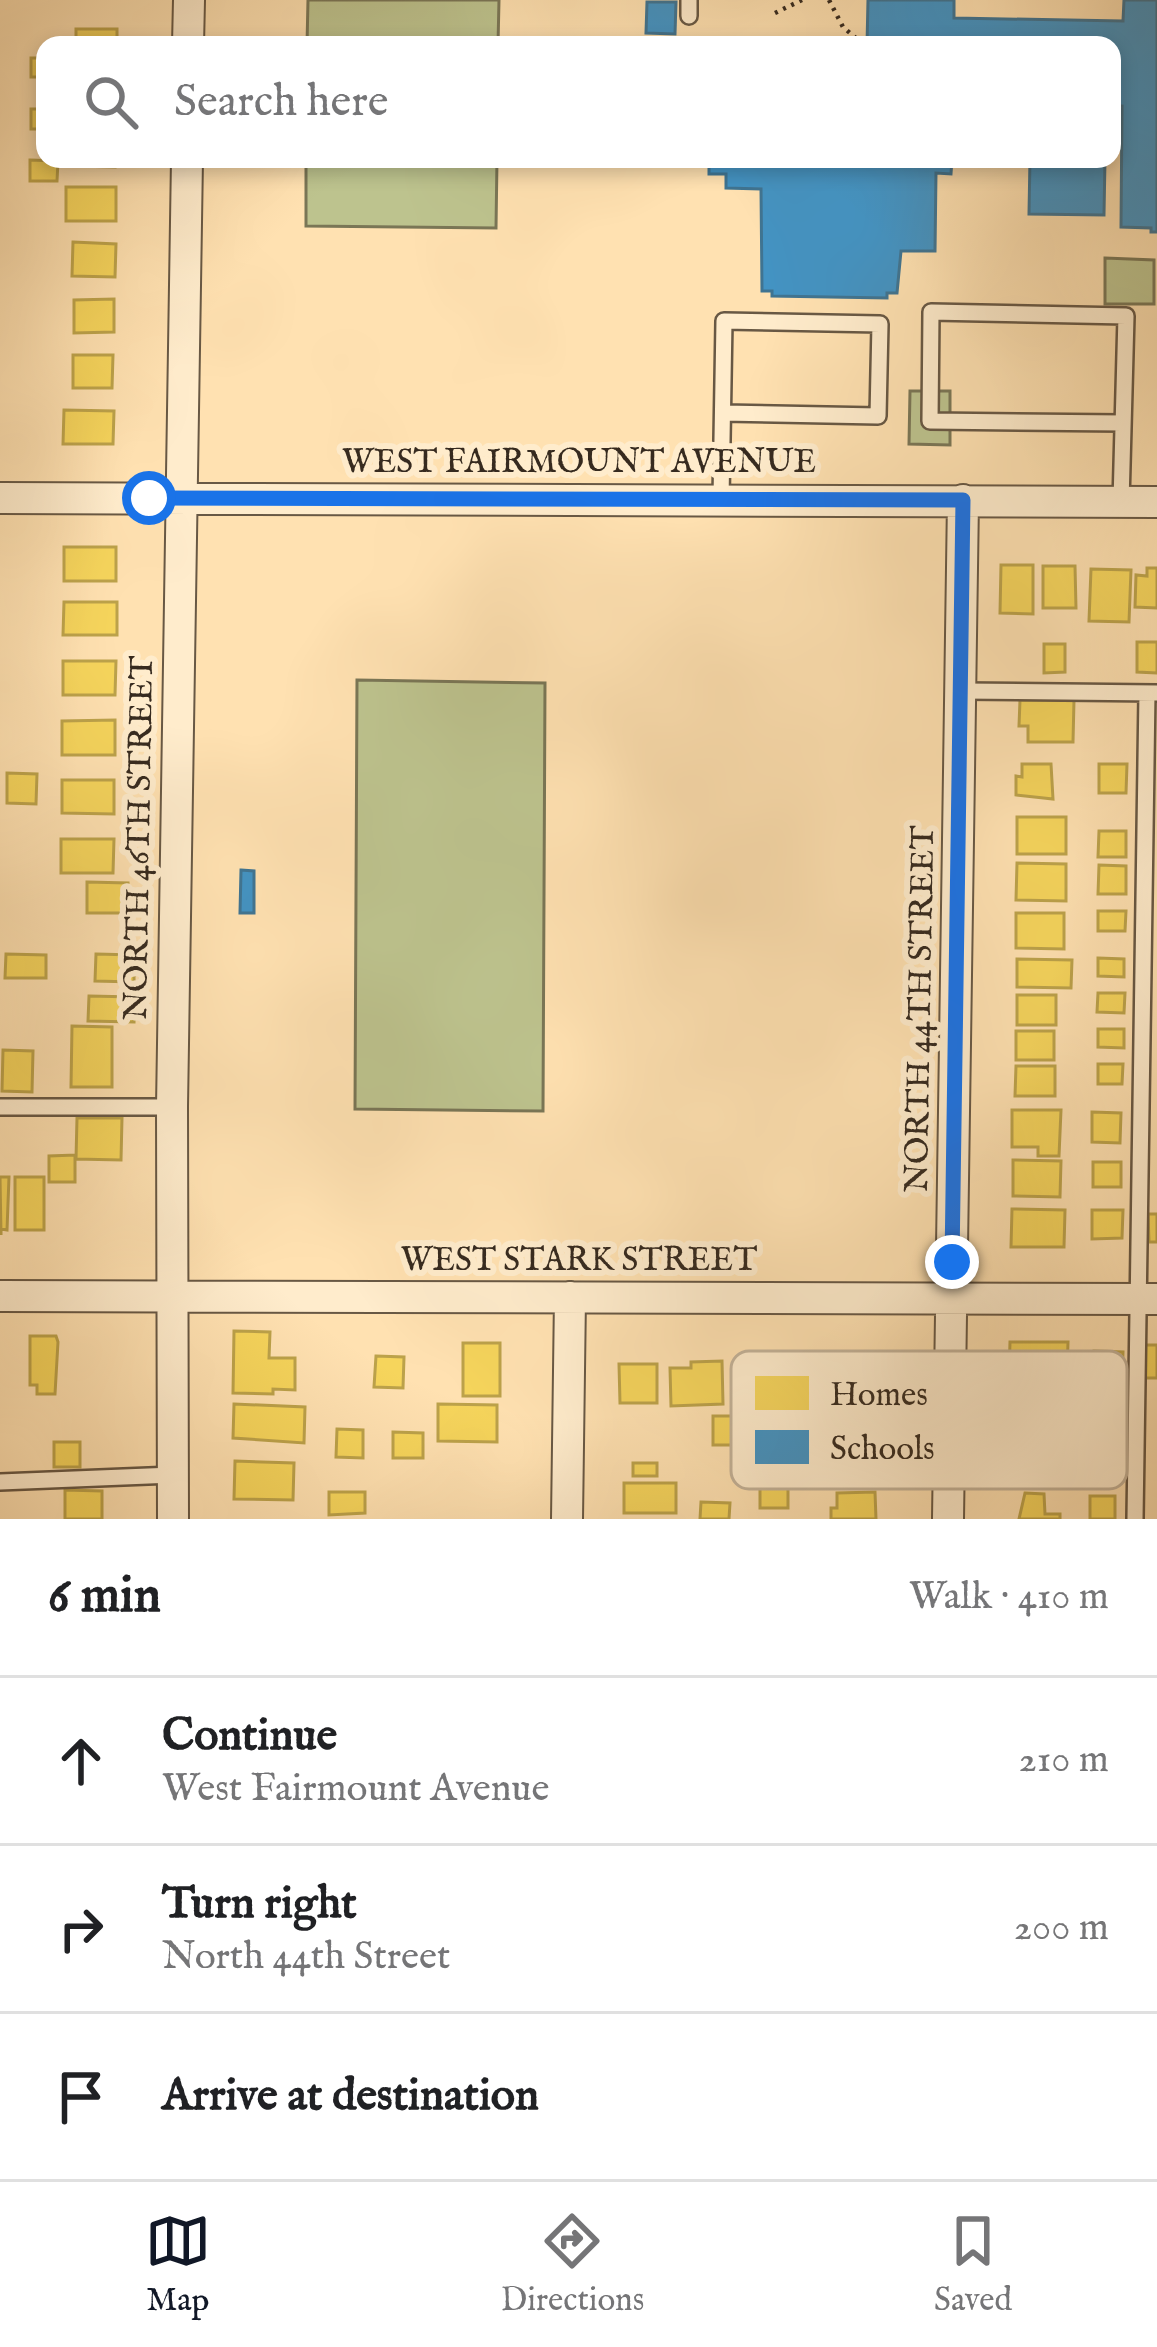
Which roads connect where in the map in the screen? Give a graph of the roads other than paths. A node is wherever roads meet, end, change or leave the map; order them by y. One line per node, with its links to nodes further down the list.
1 (189, 0): 2 (street)
2 (188, 36)
3 (187, 168): 7 (street, NORTH 46TH STREET)
4 (723, 413): 4 (lane); 8 (lane)
5 (1123, 423): 5 (lane); 10 (lane)
6 (0, 498): 7 (street, WEST FAIRMOUNT AVENUE)
7 (182, 498): 8 (street, WEST FAIRMOUNT AVENUE); 15 (street, NORTH 46TH STREET)
8 (721, 499): 9 (street, WEST FAIRMOUNT AVENUE)
9 (963, 500): 10 (street, WEST FAIRMOUNT AVENUE); 12 (street, NORTH 44TH STREET)
10 (1121, 502): 11 (street, WEST FAIRMOUNT AVENUE)
11 (1157, 502)
12 (962, 691): 13 (lane); 18 (street, NORTH 44TH STREET)
13 (1152, 693): 20 (lane)
14 (0, 1107): 15 (lane)
15 (172, 1107): 17 (street, NORTH 46TH STREET)
16 (0, 1296): 17 (street, WEST STARK STREET)
17 (174, 1297): 19 (street, WEST STARK STREET); 22 (street, NORTH 46TH STREET)
18 (952, 1297): 19 (street, WEST STARK STREET); 20 (street, WEST STARK STREET); 21 (street, NORTH 44TH STREET)
19 (570, 1298): 26 (street)
20 (1147, 1300): 28 (lane)
21 (951, 1351)
22 (173, 1475): 23 (lane); 25 (street, NORTH 46TH STREET)
23 (0, 1482)
24 (949, 1489): 27 (street, NORTH 44TH STREET)
25 (173, 1519)
26 (567, 1519)
27 (948, 1519)
28 (1135, 1519)

